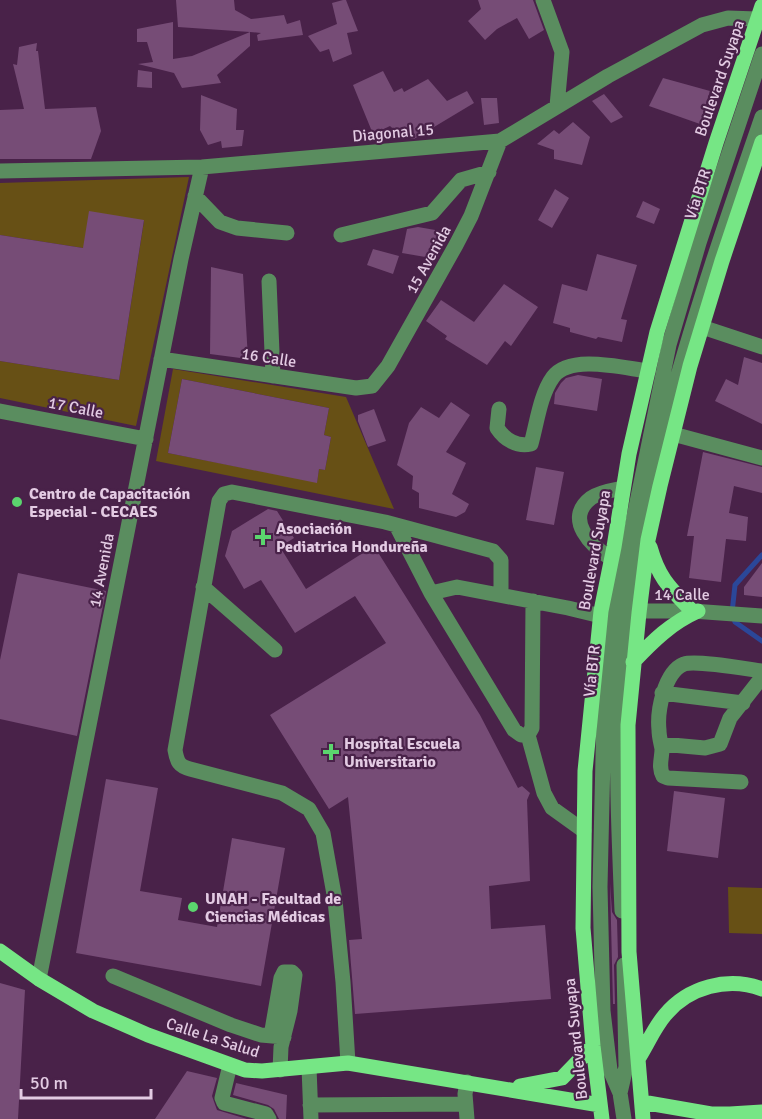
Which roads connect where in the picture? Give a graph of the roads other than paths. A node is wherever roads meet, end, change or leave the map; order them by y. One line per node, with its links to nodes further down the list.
1 (543, 0): 4 (street)
2 (760, 12): 4 (street, Diagonal 15); 18 (main road, Boulevard Suyapa)
3 (762, 54): 35 (street, Vía BTR)
4 (557, 106): 6 (street, Diagonal 15)
5 (762, 117): 35 (street, Vía BTR)
6 (501, 141): 8 (street, Diagonal 15); 10 (street, 15 Avenida)
7 (762, 142): 15 (main road, Boulevard Suyapa)
8 (202, 167): 9 (street, Diagonal 15); 11 (street, 14 Avenida)
9 (0, 171)
10 (489, 172): 13 (street); 20 (street, 15 Avenida)
11 (195, 196): 12 (street); 17 (street, 14 Avenida)
12 (287, 233)
13 (341, 235)
14 (269, 281): 19 (street)
15 (702, 327): 16 (street); 23 (main road, Boulevard Suyapa)
16 (762, 347)
17 (161, 359): 19 (street, 16 Calle); 24 (street, 14 Avenida)
18 (648, 371): 21 (street); 26 (main road, Boulevard Suyapa)
19 (273, 376): 20 (street, 16 Calle)
20 (372, 386)
21 (499, 409)
22 (0, 411): 24 (street, 17 Calle)
23 (673, 434): 25 (street); 28 (main road, Boulevard Suyapa)
24 (146, 439): 49 (street, 14 Avenida)
25 (762, 458)
26 (623, 488): 29 (main road, Boulevard Suyapa); 29 (street)
27 (396, 525): 30 (street); 31 (street); 32 (street)
28 (648, 540): 34 (main road); 35 (main road, Boulevard Suyapa)
29 (612, 559): 35 (main road, Boulevard Suyapa)
30 (203, 587): 37 (street); 53 (street)
31 (431, 593): 32 (street, 14 Calle); 43 (street)
32 (501, 595): 33 (street, 14 Calle)
33 (533, 601): 35 (street, 14 Calle); 43 (street)
34 (695, 611): 35 (street, 14 Calle); 36 (street, 14 Calle); 38 (main road)
35 (617, 612): 38 (main road, Boulevard Suyapa); 46 (main road, Boulevard Suyapa); 59 (street, Vía BTR); 59 (street, Vía BTR)
36 (762, 616)
37 (275, 651)
38 (633, 662): 52 (main road, Boulevard Suyapa)
39 (762, 671): 41 (street)
40 (762, 677): 42 (street)
41 (662, 693): 42 (street); 44 (street)
42 (743, 703): 44 (street)
43 (528, 735): 46 (street)
44 (661, 744): 45 (street)
45 (741, 782)
46 (584, 831): 51 (main road, Boulevard Suyapa)
47 (0, 951): 49 (main road, Calle La Salud)
48 (113, 976): 56 (street)
49 (39, 979): 54 (main road, Calle La Salud)
50 (762, 989): 52 (main road)
51 (593, 1046): 58 (main road, Calle La Salud); 63 (main road, Boulevard Suyapa)
52 (638, 1059): 60 (main road, Boulevard Suyapa)
53 (348, 1063): 55 (main road, Calle La Salud); 57 (main road, Calle La Salud)
54 (230, 1065): 56 (main road, Calle La Salud); 65 (street)
55 (309, 1067): 56 (main road, Calle La Salud); 61 (street)
56 (280, 1070)
57 (467, 1082): 58 (main road, Calle La Salud); 62 (street)
58 (508, 1088): 63 (main road, Calle La Salud)
59 (620, 1093): 66 (street, Vía BTR)
60 (642, 1102): 64 (main road); 67 (main road, Boulevard Suyapa)
61 (311, 1112): 62 (street)
62 (466, 1112)
63 (601, 1112)
64 (762, 1112)
65 (269, 1119)
66 (624, 1119)
67 (643, 1119)

